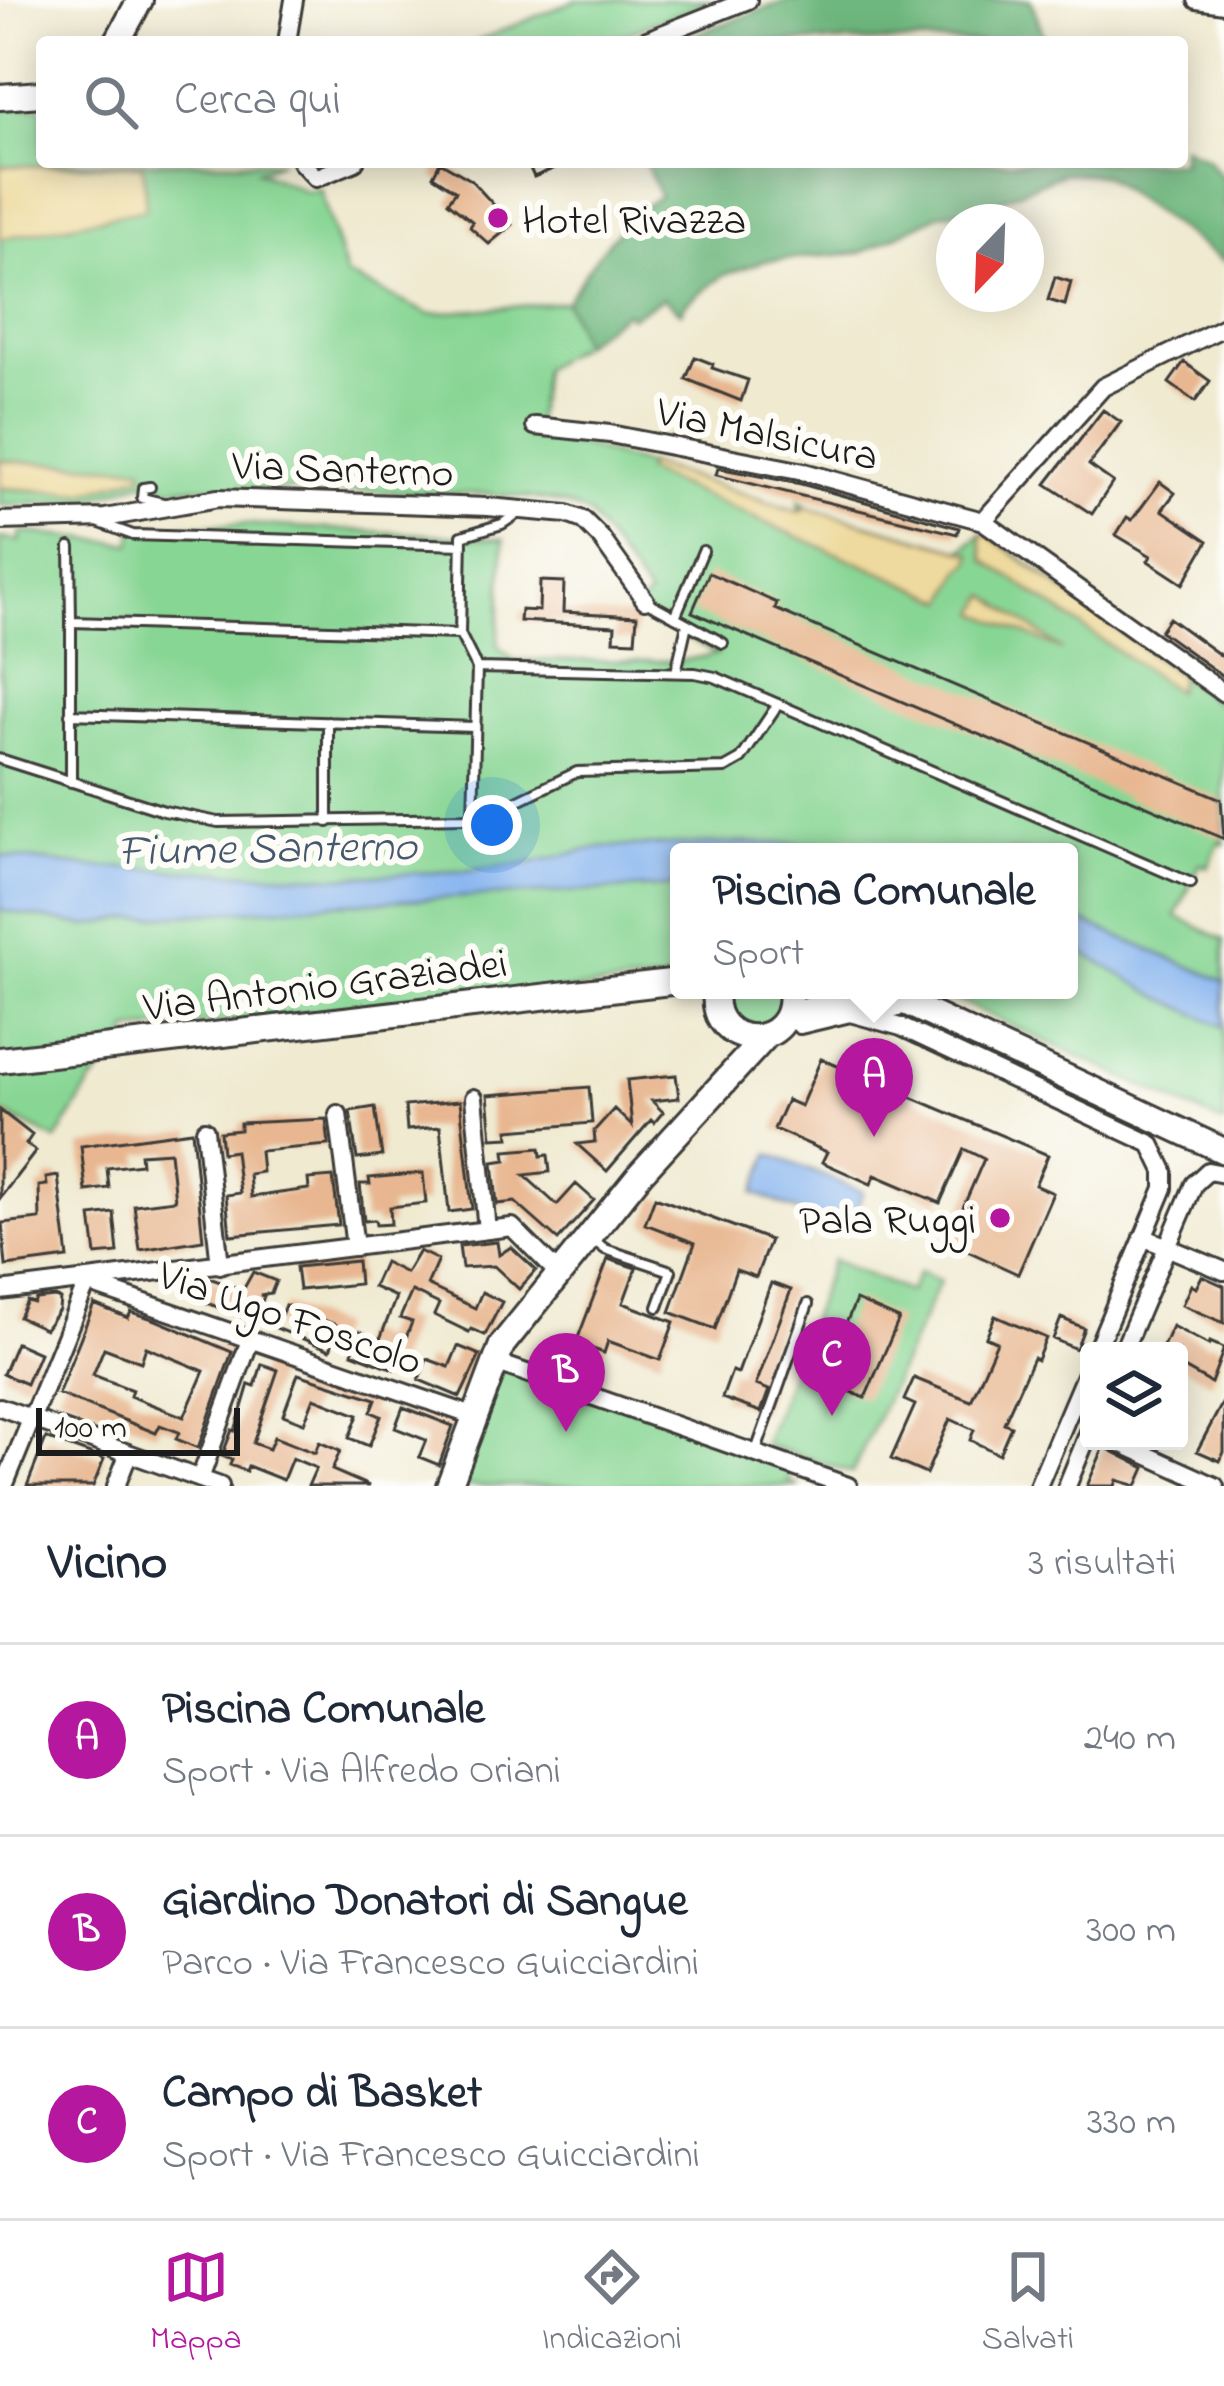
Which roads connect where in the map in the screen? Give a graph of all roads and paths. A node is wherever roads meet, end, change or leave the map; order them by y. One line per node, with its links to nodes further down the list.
1 (140, 0): 6 (street)
2 (294, 0): 7 (street)
3 (748, 0): 8 (street)
4 (1197, 0): 5 (street)
5 (1224, 4)
6 (120, 36)
7 (288, 36)
8 (658, 36)
9 (36, 94): 10 (street)
10 (0, 97)
11 (307, 168): 12 (street)
12 (340, 168)
13 (1224, 327): 20 (street)
14 (535, 426): 20 (street, Via Malsicura)
15 (150, 487): 16 (lane)
16 (177, 506): 17 (street, Via Santerno); 18 (street, Via Santerno)
17 (524, 510): 21 (lane); 24 (street, Via Santerno)
18 (89, 519): 19 (street, Via Santerno); 21 (lane)
19 (0, 520)
20 (981, 526): 32 (street, Via Malsicura)
21 (462, 545): 28 (lane)
22 (70, 547): 26 (lane)
23 (703, 551): 25 (lane)
24 (645, 601): 25 (lane)
25 (675, 617): 27 (lane)
26 (71, 622): 28 (lane); 34 (lane)
27 (687, 624): 29 (lane); 31 (lane)
28 (460, 634): 30 (lane)
29 (723, 643)
30 (477, 668): 31 (lane); 36 (lane)
31 (676, 672): 33 (lane)
32 (1224, 693)
33 (778, 704): 39 (lane); 41 (lane)
34 (70, 714): 35 (lane); 38 (lane)
35 (328, 722): 36 (lane); 40 (lane)
36 (476, 727): 39 (lane)
37 (0, 759): 38 (lane)
38 (71, 782): 40 (lane)
39 (473, 817): 40 (lane)
40 (328, 822)
41 (1191, 883)
42 (669, 983): 48 (street, Via Antonio Graziadei)
43 (787, 999): 47 (street)
44 (897, 999): 46 (street)
45 (717, 1006): 47 (street, Via Antonio Graziadei); 49 (street)
46 (926, 1014): 47 (street); 53 (street)
47 (776, 1029): 49 (street); 57 (street)
48 (0, 1060)
49 (716, 1086): 56 (street)
50 (474, 1097): 55 (street)
51 (338, 1114): 59 (street)
52 (205, 1130): 60 (street)
53 (1224, 1151)
54 (1224, 1174): 58 (street)
55 (487, 1230): 59 (street); 62 (street)
56 (590, 1237): 62 (street); 66 (lane)
57 (1143, 1237): 58 (street); 67 (street)
58 (1167, 1246): 61 (street); 68 (street)
59 (355, 1247): 60 (street)
60 (220, 1265): 63 (street)
61 (1224, 1271)
62 (560, 1275): 72 (street)
63 (87, 1283): 64 (street); 69 (street, Via Ugo Foscolo); 76 (street)
64 (0, 1291)
65 (808, 1304): 81 (lane)
66 (658, 1307)
67 (1108, 1322): 68 (street); 70 (street)
68 (1130, 1332): 71 (street)
69 (250, 1340): 75 (street, Via Ugo Foscolo); 83 (street)
70 (1100, 1342)
71 (1126, 1342)
72 (494, 1362): 75 (street); 81 (street)
73 (1080, 1387): 77 (street)
74 (0, 1407): 76 (street)
75 (473, 1416): 87 (street)
76 (31, 1419): 82 (street); 84 (street)
77 (1066, 1420): 78 (street); 89 (street)
78 (1080, 1427)
79 (1081, 1450): 90 (street)
80 (1136, 1450): 91 (street)
81 (755, 1452): 88 (street)
82 (128, 1455): 83 (street); 85 (street)
83 (200, 1479): 86 (street)
84 (4, 1486)
85 (116, 1486)
86 (220, 1486)
87 (449, 1486)
88 (848, 1486)
89 (1038, 1486)
90 (1067, 1486)
91 (1215, 1486)

